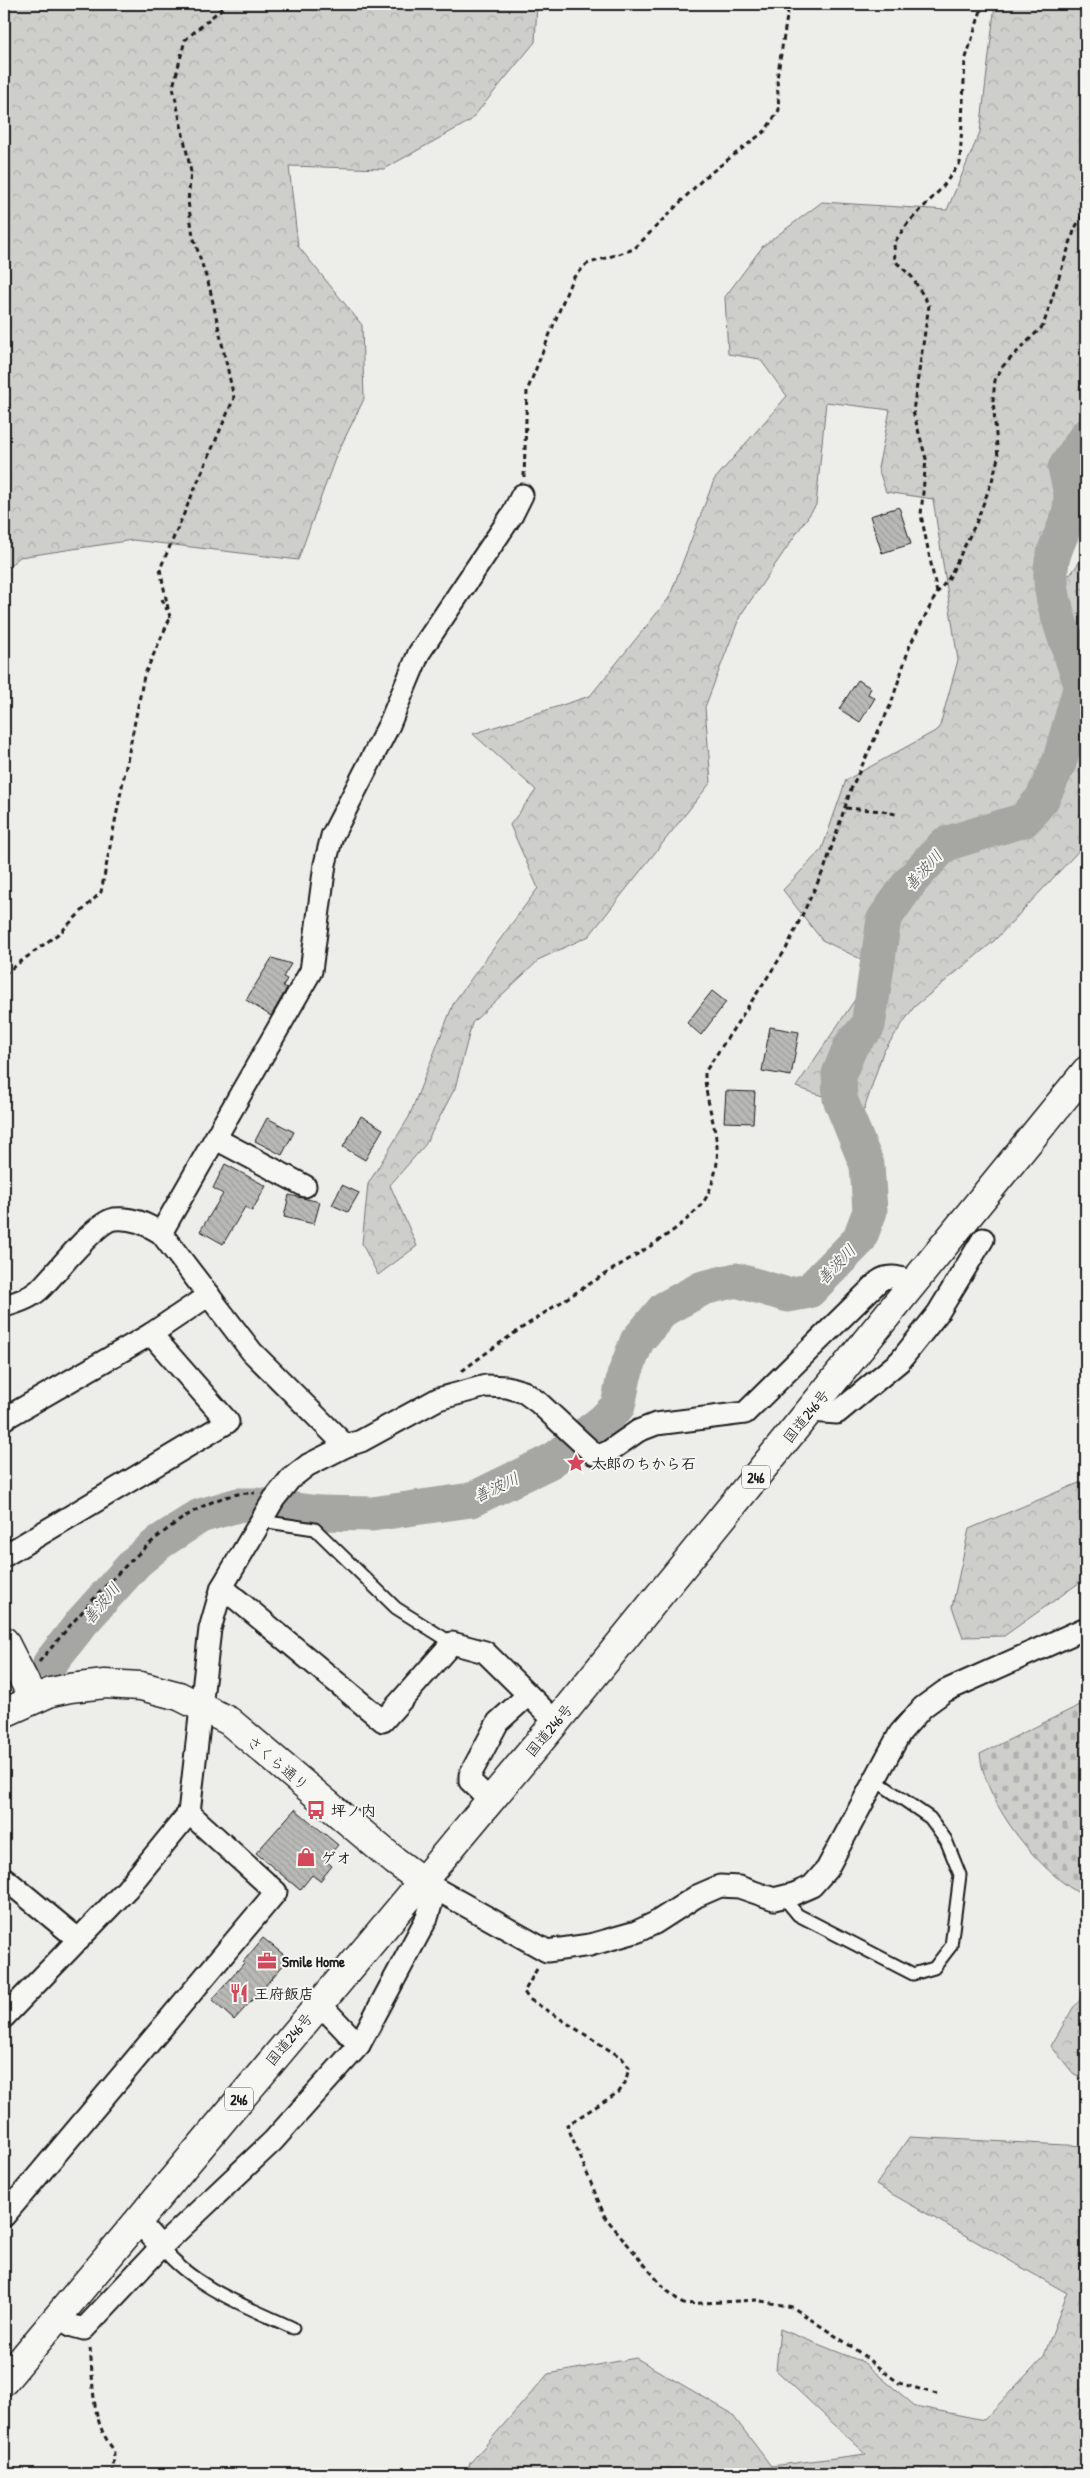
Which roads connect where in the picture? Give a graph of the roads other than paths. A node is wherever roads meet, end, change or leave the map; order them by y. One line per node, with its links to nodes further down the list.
1 (522, 495): 3 (street)
2 (1086, 1071): 7 (main road, 国道246号 / 246)
3 (216, 1139): 4 (street); 5 (street)
4 (306, 1186)
5 (161, 1233): 8 (street); 9 (street)
6 (983, 1239): 11 (street)
7 (914, 1282): 11 (main road, 国道246号 / 246); 13 (street)
8 (210, 1295): 10 (street); 13 (street)
9 (4, 1306)
10 (151, 1334): 12 (street); 15 (street)
11 (810, 1411): 24 (main road, 国道246号 / 246)
12 (4, 1419)
13 (346, 1446): 14 (street)
14 (269, 1507): 16 (street); 19 (lane)
15 (4, 1556)
16 (222, 1587): 19 (street); 22 (street)
17 (1086, 1628): 25 (street)
18 (4, 1641): 21 (main road)
19 (452, 1643): 20 (street)
20 (528, 1695): 24 (street); 26 (street)
21 (33, 1698): 22 (main road, さくら通り); 23 (main road, さくら通り)
22 (201, 1706): 27 (street); 29 (main road, さくら通り)
23 (4, 1713)
24 (556, 1722): 26 (main road, 国道246号 / 246)
25 (875, 1780): 30 (street); 30 (lane)
26 (491, 1801): 29 (main road, 国道246号 / 246)
27 (189, 1813): 31 (street); 35 (street)
28 (4, 1878): 31 (street)
29 (427, 1891): 30 (street); 32 (main road, 国道246号 / 246); 34 (street)
30 (783, 1897)
31 (79, 1940): 33 (street)
32 (319, 2003): 34 (street); 36 (main road, 国道246号 / 246)
33 (4, 2017)
34 (360, 2045): 37 (street)
35 (4, 2216)
36 (138, 2221): 37 (street); 38 (main road, 国道246号 / 246)
37 (161, 2247): 38 (street); 39 (lane)
38 (65, 2322): 40 (main road, 国道246号 / 246)
39 (293, 2328)
40 (4, 2381)

